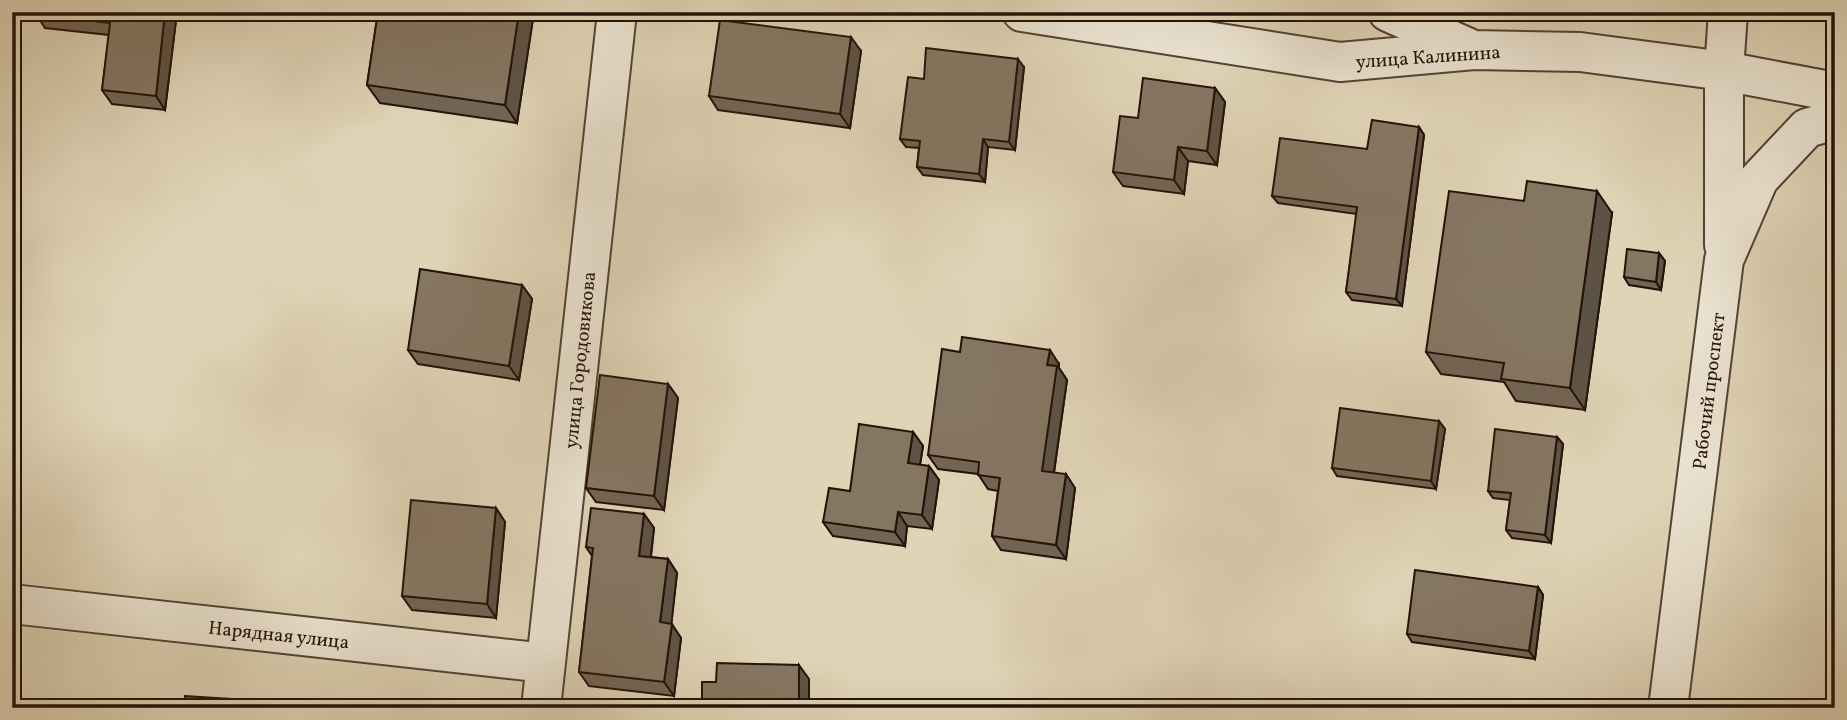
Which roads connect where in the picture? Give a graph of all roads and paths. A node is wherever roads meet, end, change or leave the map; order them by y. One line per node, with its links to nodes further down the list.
1 (617, 12): 11 (street, улица Городовикова)
2 (1022, 12): 5 (street, улица Калинина)
3 (1388, 12): 5 (street)
4 (1728, 12): 6 (street)
5 (1474, 50): 6 (street, улица Калинина)
6 (1724, 71): 7 (street, улица Калинина); 9 (street)
7 (1835, 92)
8 (1835, 120): 9 (street, Рабочий проспект)
9 (1724, 261): 13 (street, Рабочий проспект)
10 (12, 604): 11 (street, Нарядная улица)
11 (546, 663): 12 (street, улица Городовикова)
12 (541, 708)
13 (1668, 708)

